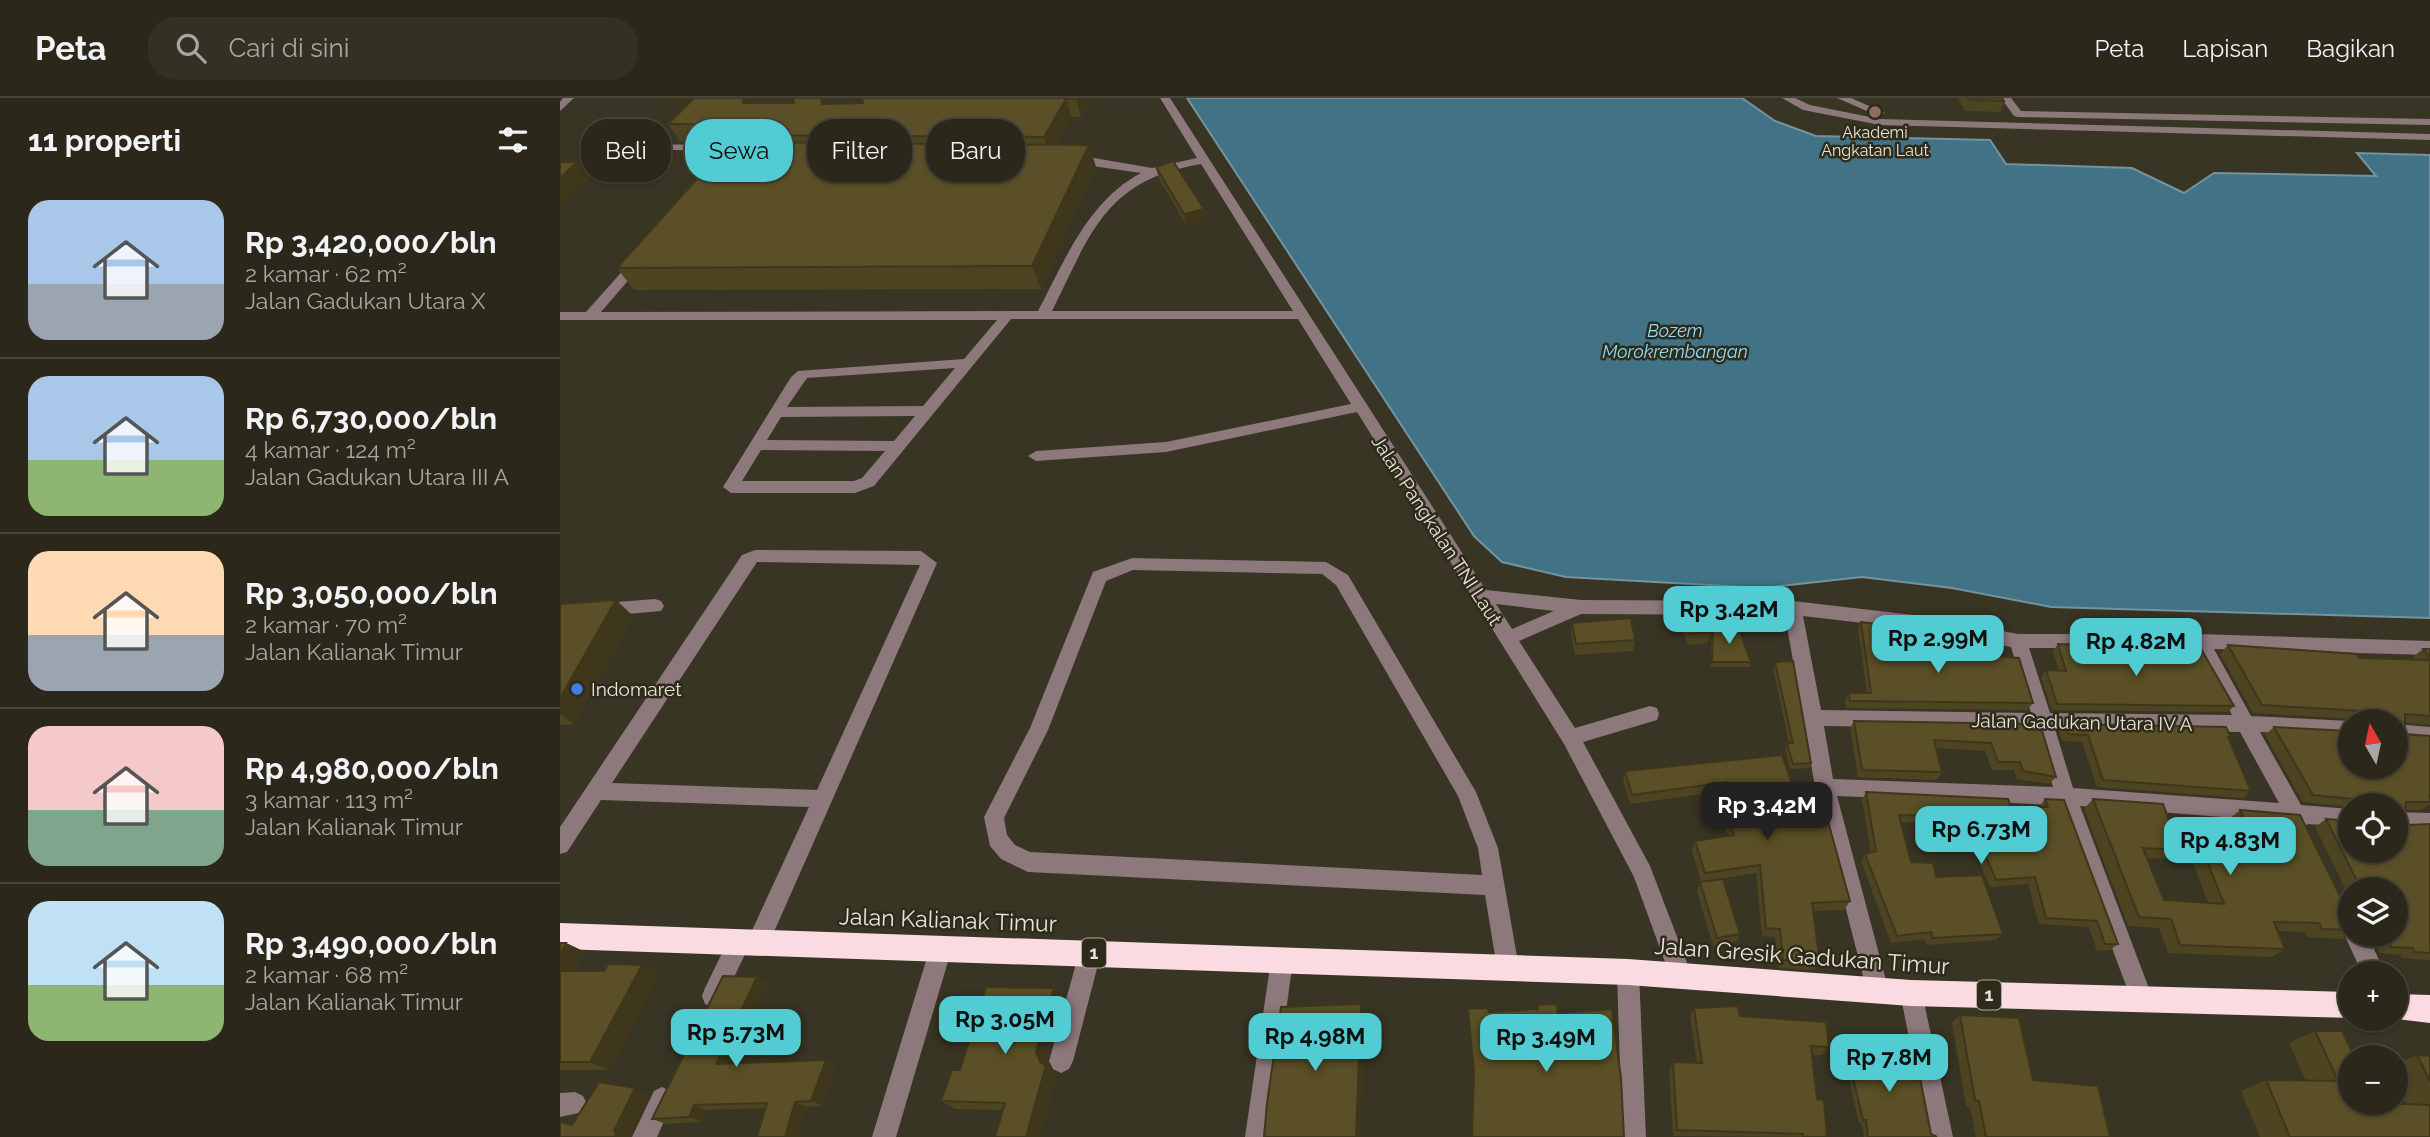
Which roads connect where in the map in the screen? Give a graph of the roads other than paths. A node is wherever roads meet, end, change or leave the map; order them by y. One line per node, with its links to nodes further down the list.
1 (569, 98): 6 (street)
2 (1165, 98): 14 (street, Jalan Pangkalan TNI Laut)
3 (1787, 98): 7 (street)
4 (2006, 98): 9 (street)
5 (1843, 99): 7 (street); 9 (street)
6 (560, 108)
7 (1830, 114): 9 (street)
8 (2137, 115): 9 (street); 10 (street); 11 (street)
9 (2013, 119): 11 (street)
10 (2430, 122)
11 (2145, 130): 12 (street)
12 (2430, 137)
13 (1054, 160): 15 (street)
14 (1203, 160): 15 (street); 18 (street, Jalan Pangkalan TNI Laut)
15 (1152, 171): 17 (street)
16 (651, 247): 20 (street)
17 (1043, 315): 18 (street); 21 (street)
18 (1300, 315): 23 (street, Jalan Pangkalan TNI Laut)
19 (560, 316): 20 (street)
20 (590, 316): 21 (street)
21 (1007, 316): 22 (street)
22 (967, 363): 24 (street); 25 (street)
23 (1358, 407): 28 (street); 29 (street, Jalan Pangkalan TNI Laut)
24 (928, 411): 25 (street); 27 (street)
25 (778, 412): 26 (street)
26 (756, 445): 27 (street); 27 (street)
27 (898, 446)
28 (1035, 456)
29 (1480, 596): 31 (street); 34 (street, Jalan Pangkalan TNI Laut)
30 (655, 606): 33 (street)
31 (1581, 607): 32 (street); 34 (street)
32 (1793, 608): 35 (street); 39 (street)
33 (562, 616)
34 (1507, 639): 45 (street, Jalan Pangkalan TNI Laut)
35 (2018, 641): 36 (street); 40 (street)
36 (2197, 641): 37 (street); 41 (street)
37 (2430, 648)
38 (1650, 714): 45 (street)
39 (1815, 718): 40 (street, Jalan Gadukan Utara IV A); 46 (street)
40 (2041, 722): 41 (street, Jalan Gadukan Utara IV A); 48 (street)
41 (2245, 724): 42 (street, Jalan Gadukan Utara IV A); 50 (street)
42 (2338, 728)
43 (2408, 733): 44 (street)
44 (2430, 735)
45 (1571, 738): 64 (street, Jalan Pangkalan TNI Laut)
46 (1825, 786): 48 (street); 65 (street)
47 (595, 791): 49 (street); 49 (street); 54 (street)
48 (2066, 796): 50 (street); 67 (street)
49 (822, 799): 58 (street)
50 (2295, 814): 51 (street); 55 (street)
51 (2338, 817)
52 (2408, 821): 53 (street)
53 (2430, 822)
54 (560, 845)
55 (2312, 845)
56 (1495, 886): 56 (street); 62 (street)
57 (560, 936): 58 (highway, Jalan Kalianak Timur / 1)
58 (749, 942): 59 (highway, Jalan Kalianak Timur / 1); 71 (street)
59 (941, 948): 60 (highway, Jalan Kalianak Timur / 1); 75 (street)
60 (1090, 953): 61 (highway, Jalan Kalianak Timur / 1); 72 (street)
61 (1282, 960): 62 (highway, Jalan Kalianak Timur / 1); 76 (street)
62 (1508, 968): 63 (highway, Jalan Kalianak Timur / 1)
63 (1628, 972): 64 (highway, Jalan Gresik Gadukan Timur / 1); 77 (street)
64 (1681, 976): 65 (highway, Jalan Gresik Gadukan Timur / 1)
65 (1877, 988): 66 (highway, Jalan Gresik Gadukan Timur / 1)
66 (1912, 993): 67 (highway, Jalan Gresik Gadukan Timur / 1); 78 (street)
67 (2141, 999): 68 (highway, Jalan Gresik Gadukan Timur / 1)
68 (2338, 1006)
69 (2408, 1008): 70 (highway)
70 (2430, 1009)
71 (706, 1012)
72 (1061, 1061)
73 (673, 1078): 74 (street)
74 (644, 1137)
75 (884, 1137)
76 (1257, 1137)
77 (1633, 1137)
78 (1941, 1137)

